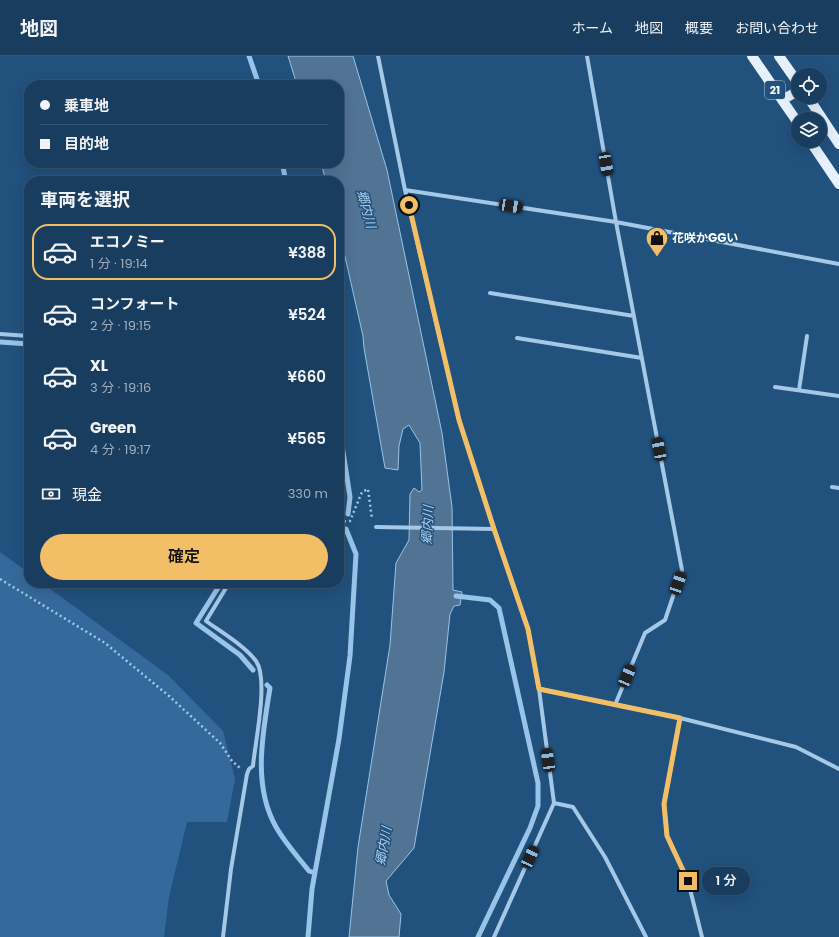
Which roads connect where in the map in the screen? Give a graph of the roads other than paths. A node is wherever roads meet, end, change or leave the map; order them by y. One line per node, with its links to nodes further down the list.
1 (378, 56): 13 (street)
2 (587, 56): 14 (street)
3 (752, 56): 7 (main road, 21)
4 (779, 56): 5 (main road, 21)
5 (791, 73)
6 (791, 96): 7 (main road)
7 (782, 100): 9 (main road, 21)
8 (813, 104): 10 (main road)
9 (791, 113)
10 (839, 144)
11 (815, 148): 12 (main road)
12 (839, 184)
13 (406, 190): 14 (street); 29 (street)
14 (616, 222): 15 (street); 17 (street)
15 (839, 264)
16 (490, 293): 17 (street)
17 (634, 316): 22 (street)
18 (0, 334): 19 (street)
19 (24, 336)
20 (807, 336): 24 (street)
21 (517, 338): 22 (street)
22 (642, 358): 32 (street)
23 (775, 387): 24 (street)
24 (799, 390): 25 (street)
25 (839, 396)
26 (832, 487): 27 (street)
27 (839, 488)
28 (376, 527): 29 (street)
29 (494, 529): 31 (street)
30 (226, 588): 36 (street)
31 (539, 689): 32 (street); 35 (street)
32 (615, 705): 33 (street)
33 (680, 718): 34 (street); 39 (street)
34 (839, 769)
35 (554, 803): 37 (street); 38 (street)
36 (223, 937)
37 (494, 937)
38 (646, 937)
39 (702, 937)

